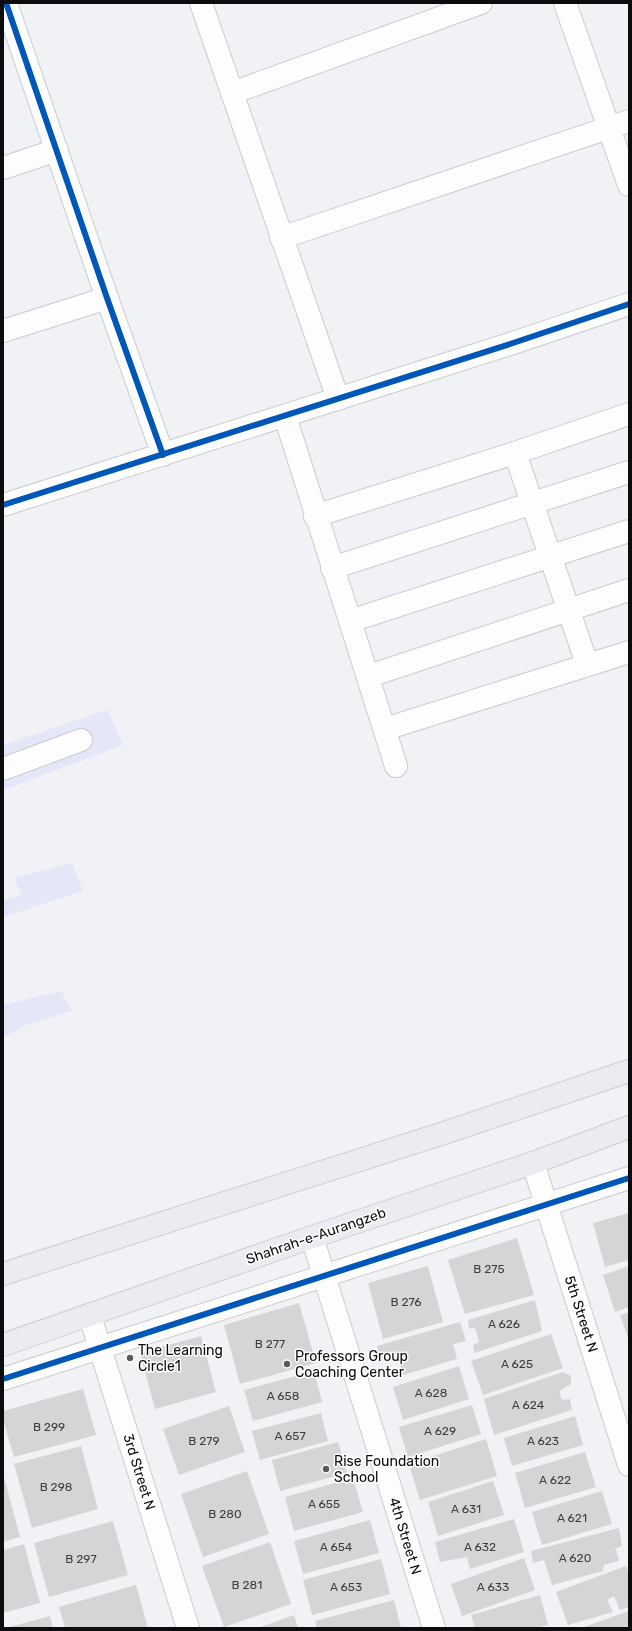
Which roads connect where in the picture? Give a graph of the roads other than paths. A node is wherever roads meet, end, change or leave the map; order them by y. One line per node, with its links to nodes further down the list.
1 (6, 3): 8 (street)
2 (201, 3): 5 (street)
3 (481, 3): 5 (street)
4 (565, 3): 7 (street)
5 (232, 93): 11 (street)
6 (629, 121): 7 (street)
7 (608, 128): 10 (street); 11 (street)
8 (58, 150): 9 (street); 12 (street)
9 (3, 168)
10 (629, 185)
11 (281, 238): 15 (street)
12 (107, 298): 14 (street); 19 (street)
13 (629, 304): 15 (street)
14 (3, 331)
15 (338, 399): 17 (street)
16 (629, 414): 18 (street)
17 (285, 416): 19 (street); 23 (street)
18 (515, 453): 21 (street); 23 (street)
19 (163, 455): 22 (street)
20 (629, 472): 21 (street)
21 (532, 504): 25 (street); 26 (street)
22 (3, 505)
23 (315, 516): 26 (street)
24 (629, 531): 25 (street)
25 (551, 557): 28 (street); 29 (street)
26 (332, 568): 29 (street)
27 (629, 590): 28 (street)
28 (569, 610): 31 (street); 32 (street)
29 (350, 621): 32 (street)
30 (629, 652): 31 (street)
31 (587, 664): 33 (street)
32 (369, 676): 33 (street)
33 (385, 729): 35 (street)
34 (81, 740): 36 (street)
35 (396, 766)
36 (3, 769)
37 (629, 1071): 43 (main road)
38 (629, 1127): 39 (main road, Shahrah-e-Aurangzeb)
39 (533, 1163): 41 (street, 5th Street N); 42 (main road, Shahrah-e-Aurangzeb)
40 (629, 1178): 41 (street)
41 (546, 1205): 44 (street); 49 (street, 5th Street N)
42 (312, 1237): 44 (street, 4th Street N); 45 (main road, Shahrah-e-Aurangzeb)
43 (3, 1274)
44 (324, 1278): 47 (street); 51 (street, 4th Street N)
45 (90, 1316): 46 (main road, Shahrah-e-Aurangzeb); 47 (street, 3rd Street N)
46 (3, 1345)
47 (101, 1349): 48 (street); 50 (street, 3rd Street N)
48 (3, 1379)
49 (629, 1465)
50 (188, 1628)
51 (434, 1628)

